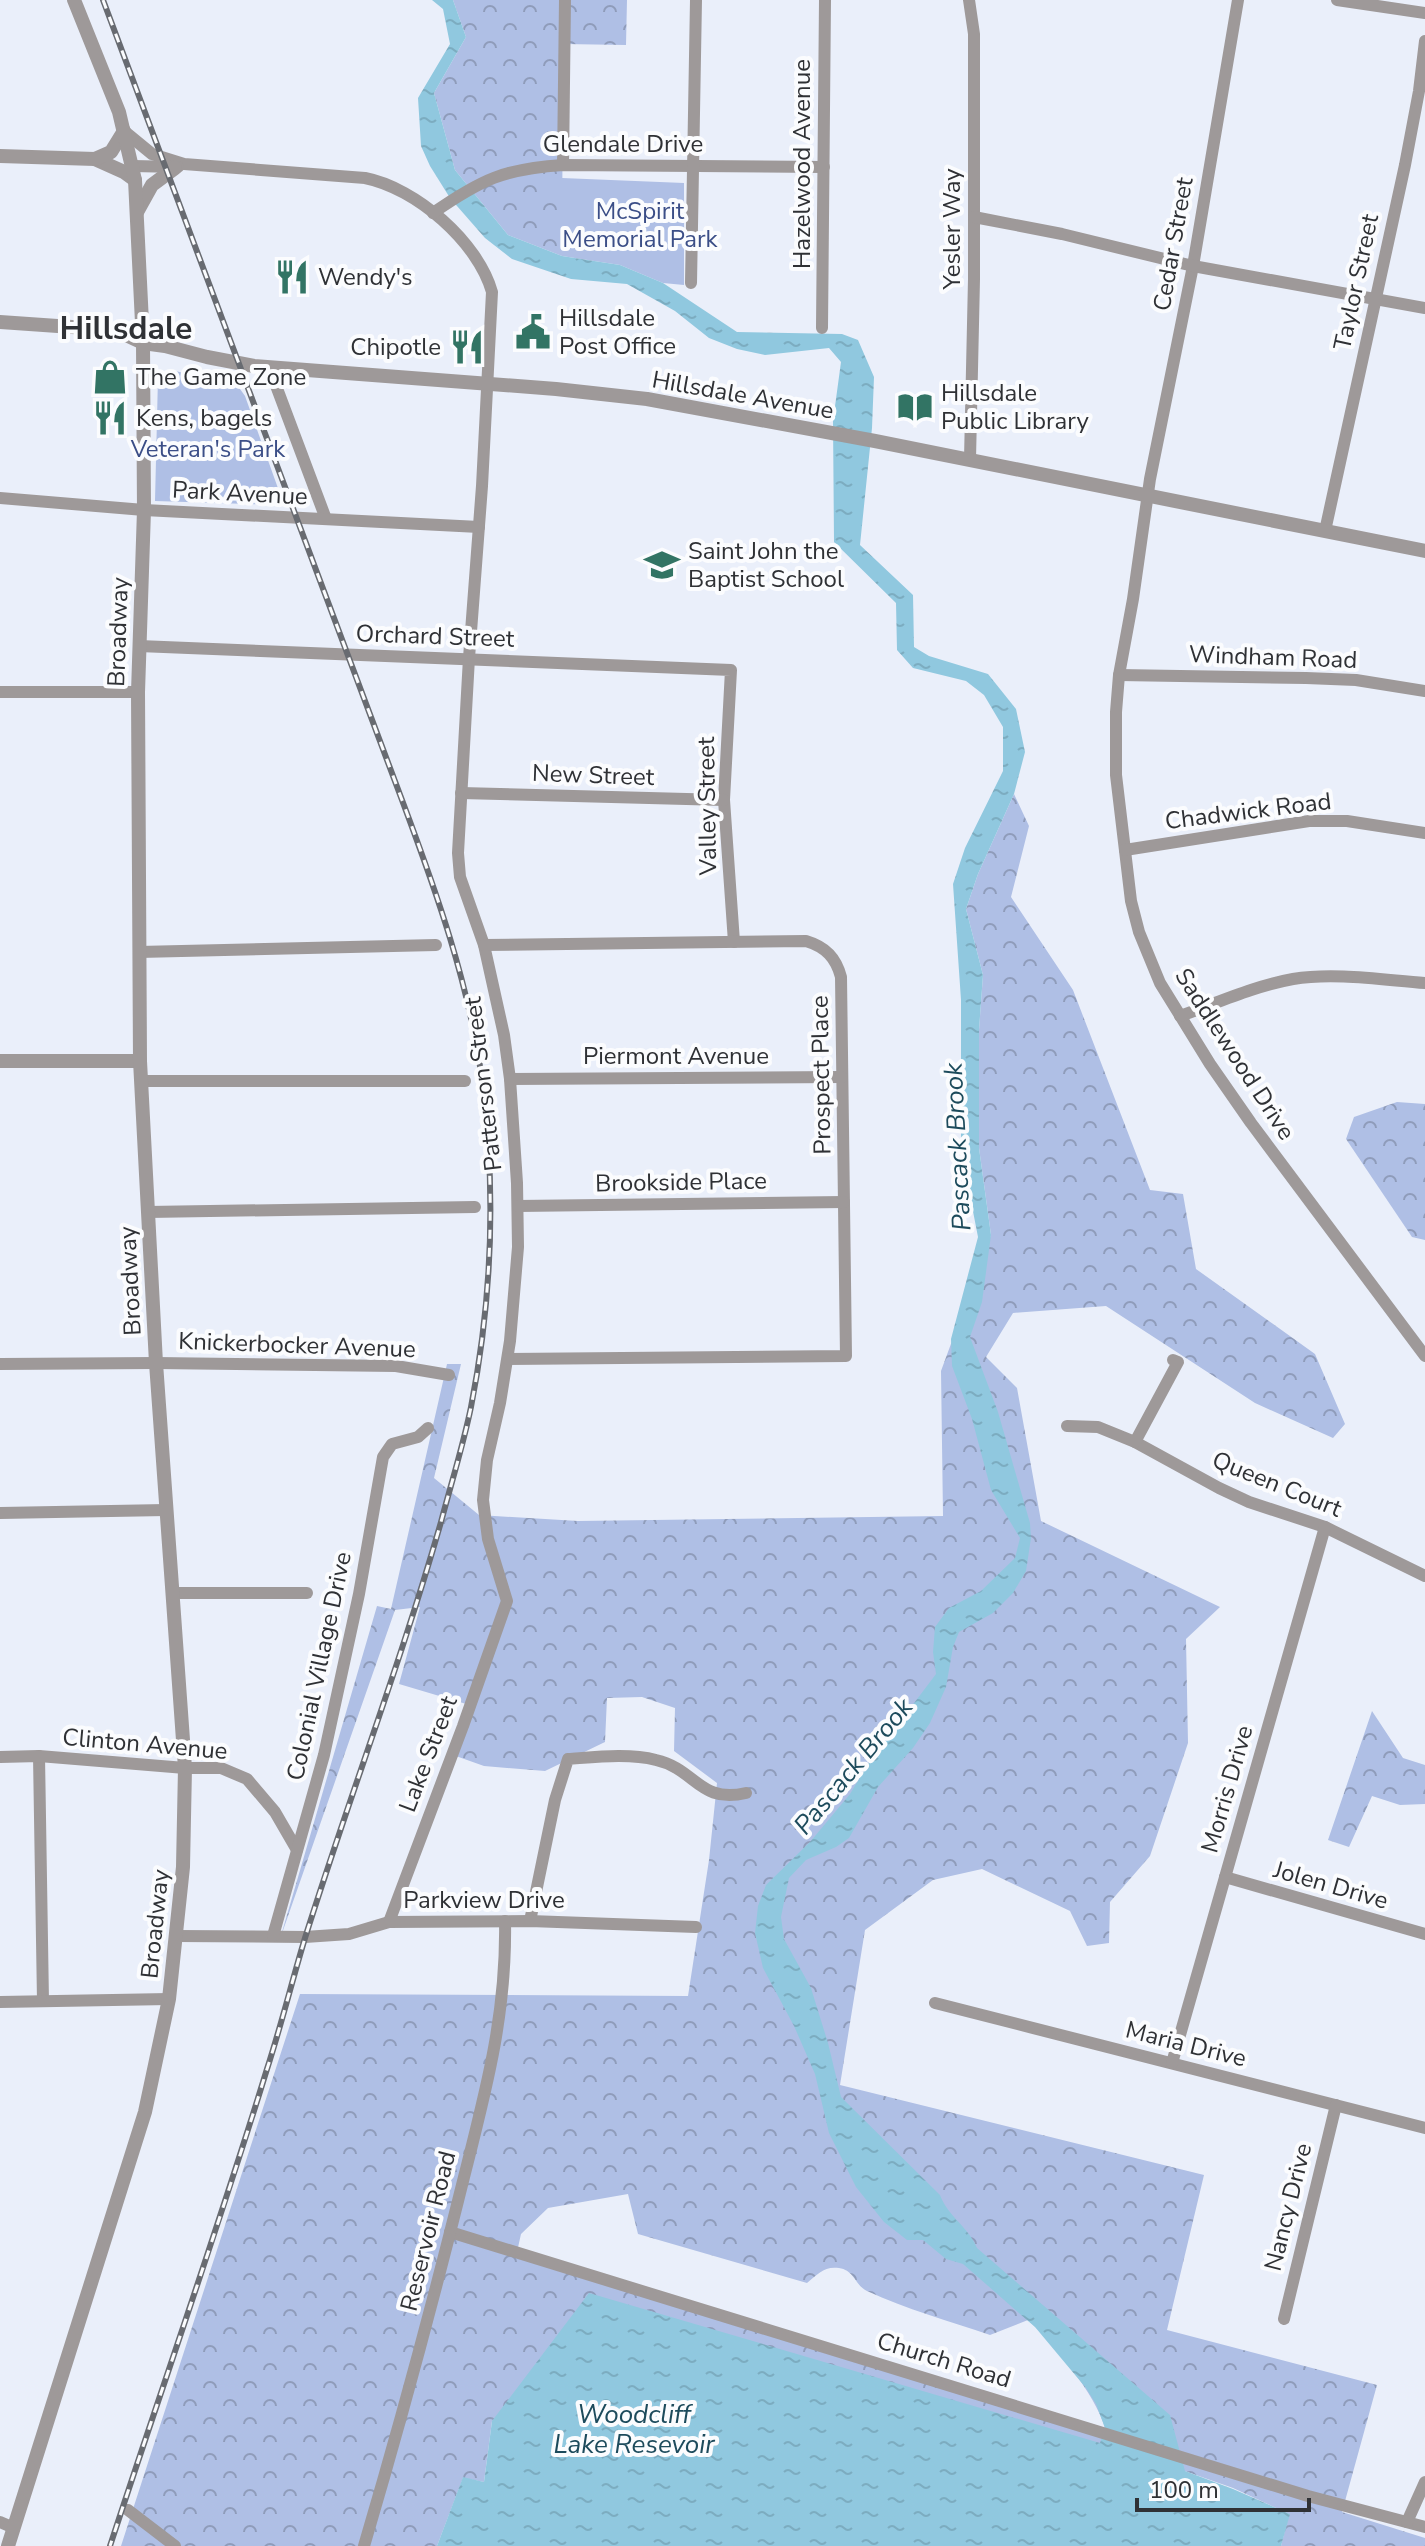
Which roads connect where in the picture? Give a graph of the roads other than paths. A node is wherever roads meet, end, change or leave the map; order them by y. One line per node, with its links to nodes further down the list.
1 (74, 0): 11 (street, Broadway)
2 (696, 0): 15 (street)
3 (825, 0): 17 (street, Hazelwood Avenue)
4 (969, 0): 21 (street, Yesler Way)
5 (1238, 0): 22 (street, Cedar Street)
6 (1337, 0): 8 (street)
7 (564, 1): 14 (street)
8 (1425, 13)
9 (1425, 41): 10 (street, Taylor Street)
10 (1422, 92): 24 (street, Taylor Street)
11 (124, 131): 13 (street); 16 (street); 18 (street, Broadway)
12 (0, 156): 13 (street)
13 (95, 159): 18 (street)
14 (563, 165): 15 (street, Glendale Drive); 20 (street, Glendale Drive)
15 (693, 165): 17 (street, Glendale Drive); 23 (street)
16 (180, 166): 18 (street); 19 (street); 20 (street)
17 (824, 167): 27 (street, Hazelwood Avenue)
18 (134, 173): 19 (street, Broadway)
19 (137, 212): 28 (street, Broadway)
20 (433, 213): 30 (street, Patterson Street)
21 (974, 217): 22 (street); 31 (street, Yesler Way)
22 (1193, 266): 24 (street); 32 (street, Cedar Street)
23 (691, 283)
24 (1375, 299): 25 (street); 37 (street, Taylor Street)
25 (1425, 308)
26 (0, 322): 28 (street, Hillsdale Avenue)
27 (822, 328)
28 (143, 343): 29 (street, Hillsdale Avenue); 34 (street, Broadway)
29 (269, 367): 30 (street, Hillsdale Avenue); 35 (street)
30 (486, 383): 31 (street, Hillsdale Avenue); 36 (street, Patterson Street)
31 (970, 459): 32 (street, Hillsdale Avenue)
32 (1147, 495): 37 (street, Hillsdale Avenue); 42 (street, Saddlewood Drive)
33 (0, 498): 34 (street, Park Avenue)
34 (144, 510): 35 (street, Park Avenue); 39 (street, Broadway)
35 (326, 519): 36 (street, Park Avenue)
36 (479, 527): 40 (street, Patterson Street)
37 (1325, 531): 38 (street, Hillsdale Avenue)
38 (1425, 551)
39 (139, 646): 40 (street, Orchard Street); 45 (street, Broadway)
40 (469, 658): 41 (street, Orchard Street); 46 (street, Patterson Street)
41 (731, 670): 47 (street, Valley Street)
42 (1119, 675): 43 (street, Windham Road); 49 (street, Saddlewood Drive)
43 (1425, 691)
44 (0, 692): 45 (street)
45 (138, 692): 53 (street, Broadway)
46 (461, 793): 47 (street, New Street); 52 (street, Patterson Street)
47 (724, 800): 50 (street, Valley Street)
48 (1425, 833): 49 (street, Chadwick Road)
49 (1125, 850): 55 (street, Saddlewood Drive)
50 (734, 942): 52 (street, Prospect Place); 58 (street, Prospect Place)
51 (436, 945): 53 (street)
52 (484, 945): 59 (street, Patterson Street)
53 (139, 952): 57 (street, Broadway)
54 (1425, 983): 55 (street)
55 (1180, 1016): 66 (street, Saddlewood Drive)
56 (0, 1061): 57 (street)
57 (140, 1061): 60 (street, Broadway)
58 (842, 1077): 59 (street, Piermont Avenue); 62 (street, Prospect Place)
59 (510, 1079): 63 (street, Patterson Street)
60 (142, 1081): 61 (street); 65 (street, Broadway)
61 (465, 1081)
62 (844, 1202): 63 (street, Brookside Place); 67 (street, Prospect Place)
63 (518, 1206): 67 (street, Patterson Street)
64 (475, 1207): 65 (street)
65 (148, 1212): 69 (street, Broadway)
66 (1425, 1356)
67 (508, 1359): 81 (street, Patterson Street)
68 (1173, 1360): 74 (street)
69 (156, 1363): 70 (street, Knickerbocker Avenue); 71 (street, Knickerbocker Avenue); 75 (street, Broadway)
70 (0, 1364)
71 (449, 1375)
72 (1067, 1426): 74 (street, Queen Court)
73 (428, 1428): 86 (street, Colonial Village Drive)
74 (1135, 1442): 77 (street, Queen Court)
75 (166, 1510): 76 (street); 79 (street, Broadway)
76 (0, 1513)
77 (1325, 1527): 78 (street, Queen Court); 87 (street, Morris Drive)
78 (1425, 1576)
79 (172, 1593): 80 (street); 84 (street, Broadway)
80 (307, 1593)
81 (507, 1601): 90 (street, Lake Street)
82 (39, 1756): 83 (street, Clinton Avenue); 84 (street, Clinton Avenue); 96 (street)
83 (0, 1757)
84 (185, 1768): 86 (street, Clinton Avenue); 93 (street, Broadway)
85 (746, 1793): 89 (street)
86 (297, 1850): 94 (street, Colonial Village Drive)
87 (1225, 1877): 92 (street, Jolen Drive); 99 (street, Morris Drive)
88 (505, 1921): 89 (street, Parkview Drive); 90 (street, Parkview Drive); 102 (street, Reservoir Road)
89 (530, 1921): 91 (street, Parkview Drive)
90 (389, 1922): 94 (street, Parkview Drive)
91 (696, 1927)
92 (1425, 1934)
93 (177, 1936): 94 (street, Parkview Drive); 95 (street, Broadway)
94 (273, 1936)
95 (169, 1999): 96 (street); 107 (street, Broadway)
96 (43, 2001): 97 (street)
97 (0, 2002)
98 (935, 2003): 99 (street, Maria Drive)
99 (1172, 2063): 100 (street, Maria Drive)
100 (1336, 2105): 101 (street, Maria Drive); 103 (street, Nancy Drive)
101 (1425, 2128)
102 (450, 2232): 106 (street, Church Road); 111 (street, Reservoir Road)
103 (1284, 2319)
104 (1425, 2482): 106 (street)
105 (128, 2510): 110 (street)
106 (1407, 2522): 108 (street, Church Road)
107 (7, 2525): 109 (street, Broadway)
108 (1425, 2527)
109 (8, 2546)
110 (175, 2546)
111 (364, 2546)

